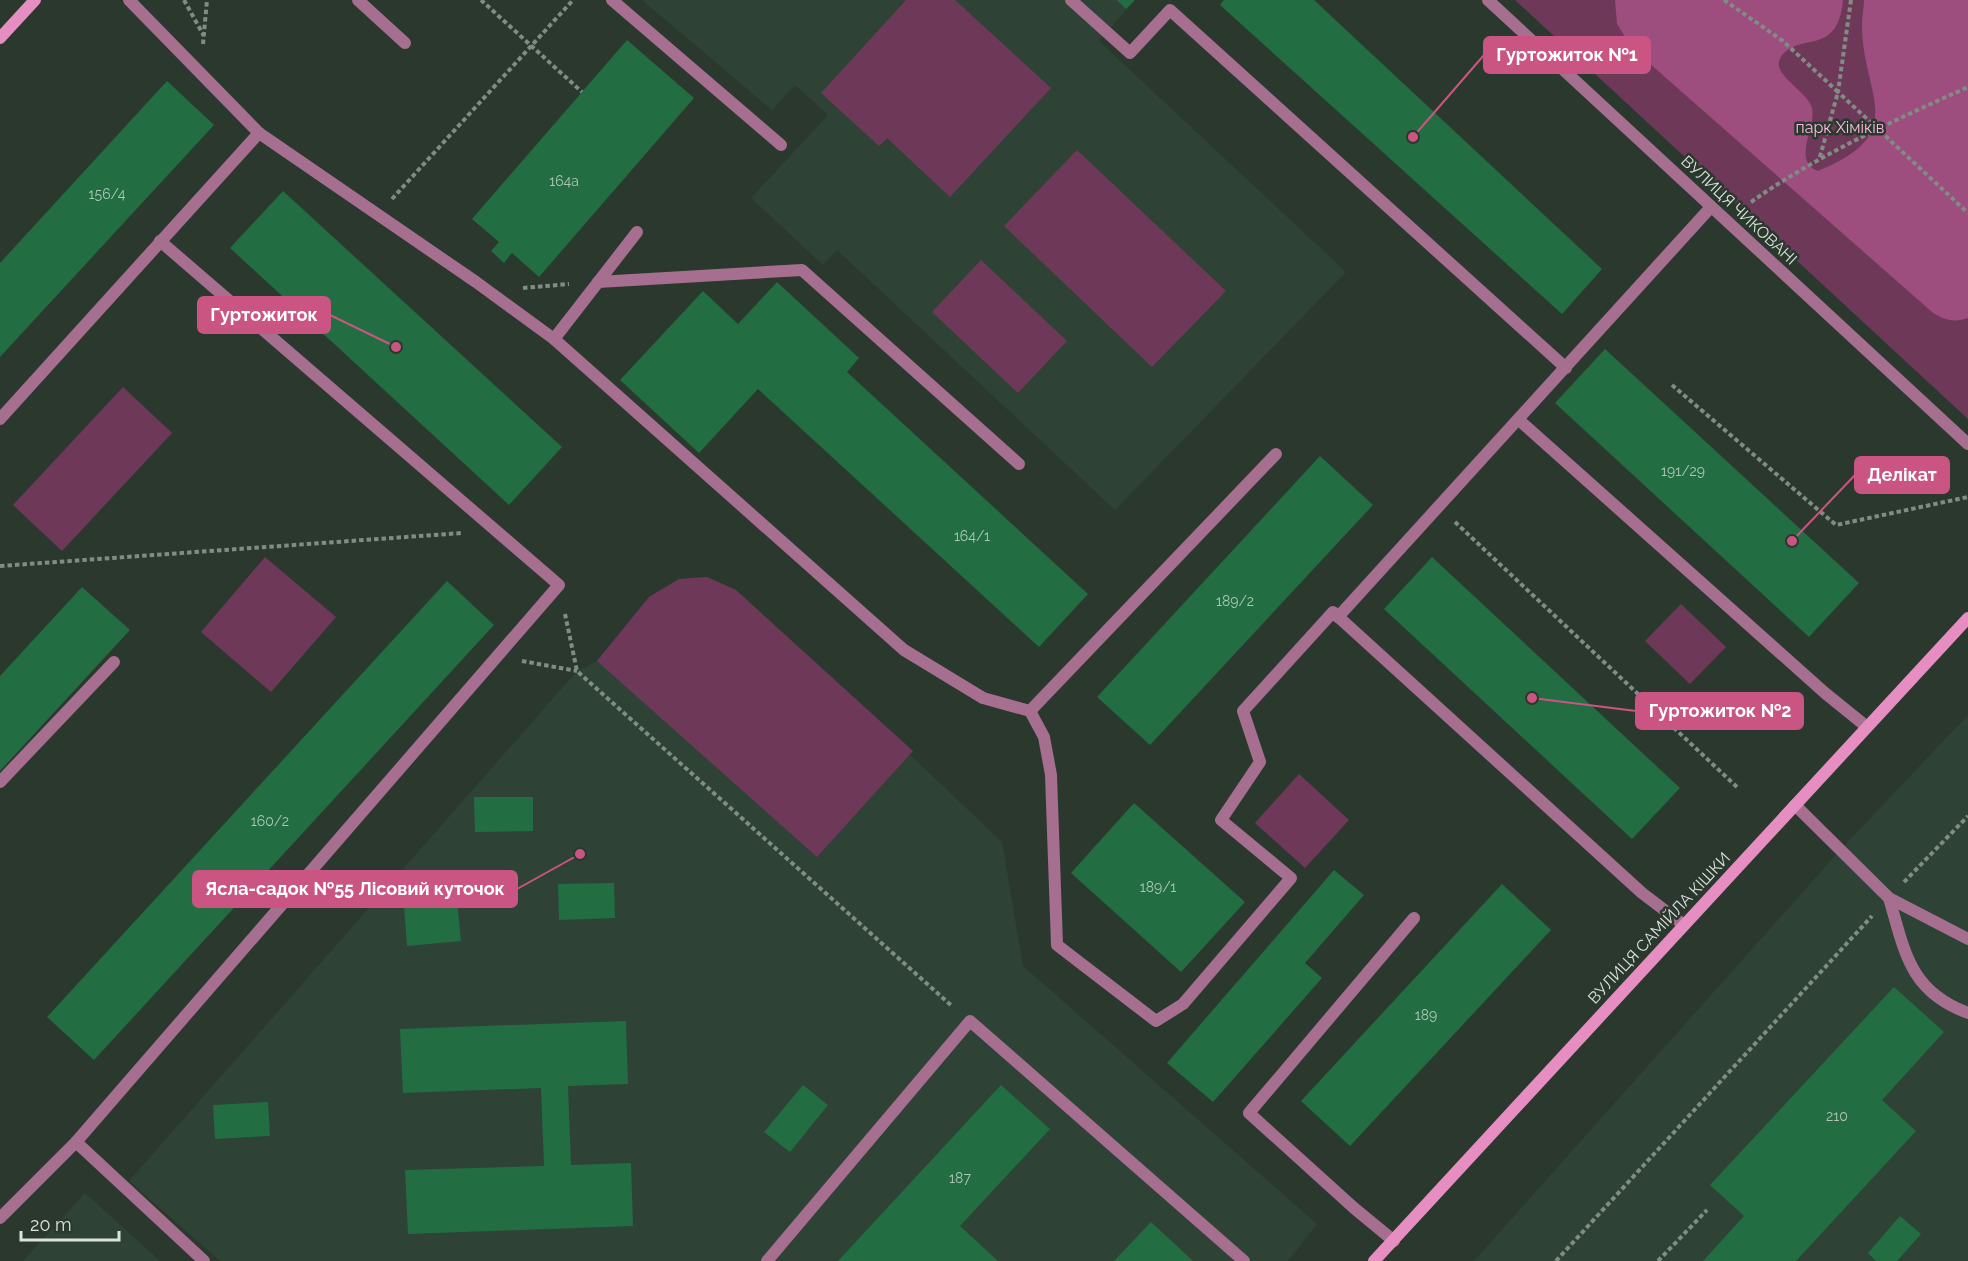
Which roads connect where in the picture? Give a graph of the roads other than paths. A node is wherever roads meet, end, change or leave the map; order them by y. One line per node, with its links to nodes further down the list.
1 (35, 0): 7 (street)
2 (129, 0): 9 (street)
3 (358, 0): 8 (street)
4 (612, 0): 10 (street)
5 (1071, 0): 16 (street)
6 (1488, 0): 11 (street, ВУЛИЦЯ ЧИКОВАНІ)
7 (0, 38)
8 (405, 43)
9 (259, 133): 13 (street); 15 (street)
10 (781, 145)
11 (1711, 207): 16 (street); 19 (street, ВУЛИЦЯ ЧИКОВАНІ)
12 (637, 232): 14 (street)
13 (160, 242): 17 (street); 34 (street)
14 (598, 282): 15 (street); 21 (street)
15 (554, 339): 25 (street)
16 (1566, 368): 18 (street)
17 (0, 419)
18 (1519, 420): 22 (street); 26 (street)
19 (1968, 444)
20 (1276, 454): 25 (street)
21 (1019, 464)
22 (1338, 617): 25 (street); 31 (street)
23 (1968, 618): 26 (street, ВУЛИЦЯ САМІЙЛА КІШКИ)
24 (114, 662): 27 (street)
25 (1030, 711)
26 (1867, 727): 28 (street, ВУЛИЦЯ САМІЙЛА КІШКИ)
27 (0, 782)
28 (1795, 805): 29 (street); 31 (street, ВУЛИЦЯ САМІЙЛА КІШКИ)
29 (1889, 898): 32 (street); 33 (street)
30 (1414, 918): 36 (street)
31 (1684, 925): 36 (street, ВУЛИЦЯ САМІЙЛА КІШКИ)
32 (1968, 939)
33 (1968, 1013)
34 (76, 1142): 35 (street); 38 (street)
35 (0, 1218)
36 (1394, 1240): 40 (street, ВУЛИЦЯ САМІЙЛА КІШКИ)
37 (1242, 1260): 39 (street)
38 (204, 1261)
39 (767, 1261)
40 (1374, 1261)

